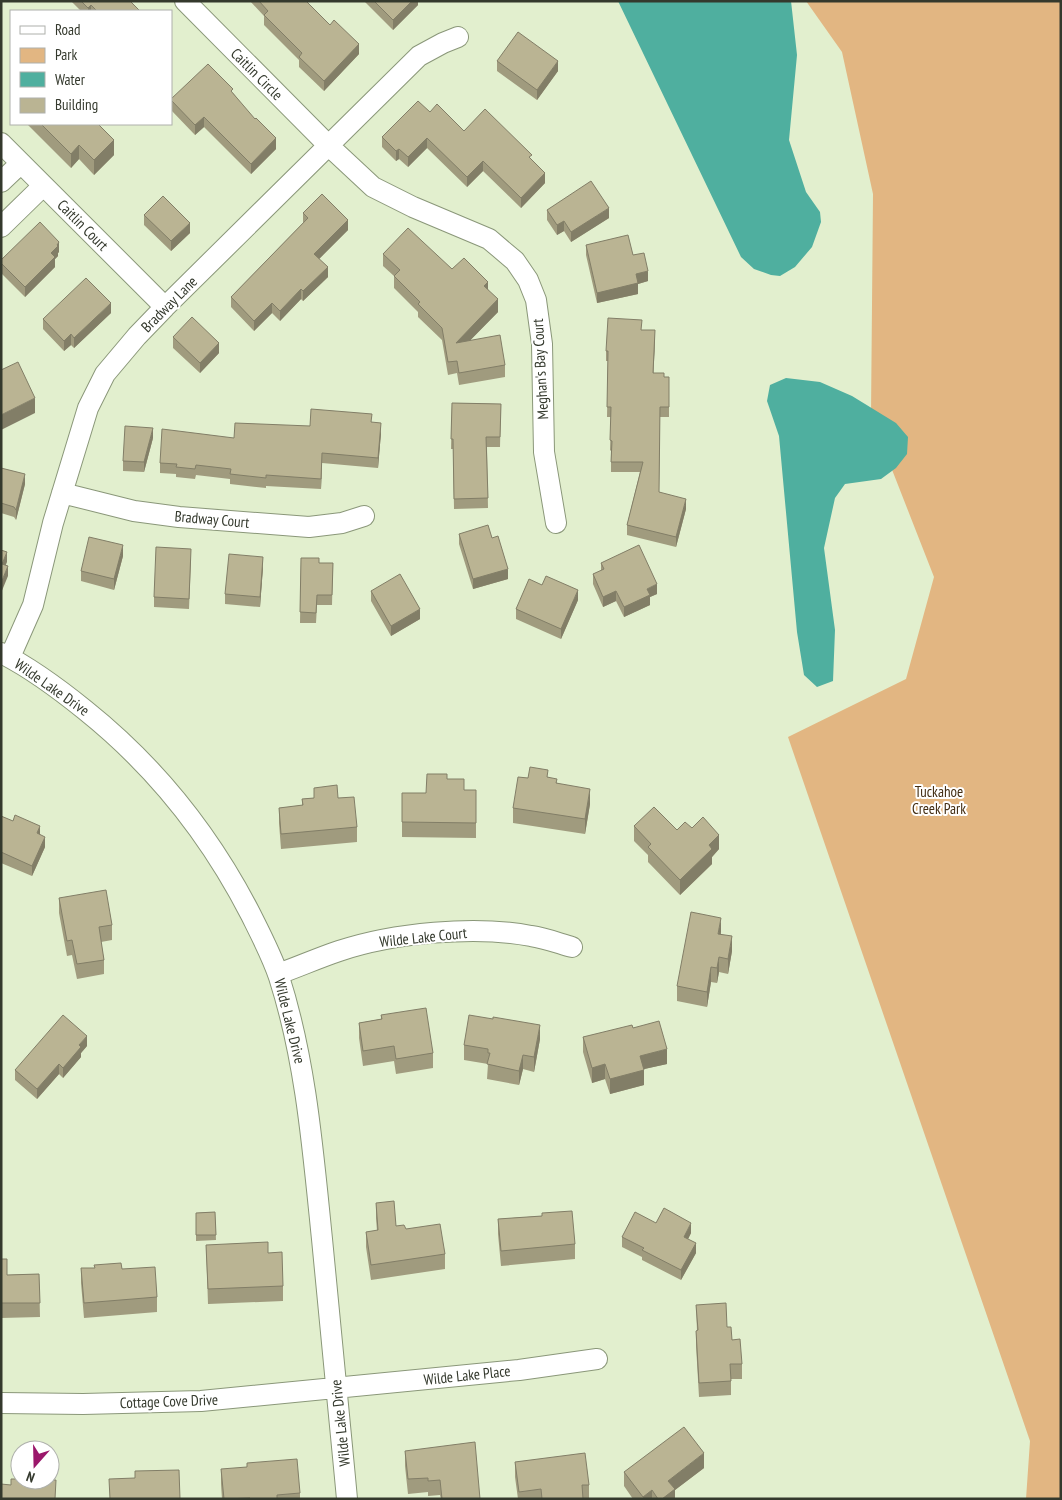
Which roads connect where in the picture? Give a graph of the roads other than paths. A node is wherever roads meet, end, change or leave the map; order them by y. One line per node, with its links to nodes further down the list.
1 (185, 1): 4 (street, Caitlin Circle)
2 (458, 37): 4 (street, Bradway Lane)
3 (1, 144): 5 (street, Caitlin Court)
4 (329, 146): 9 (street, Bradway Lane); 12 (street, Meghan's Bay Court)
5 (21, 163): 6 (street); 7 (street, Caitlin Court)
6 (1, 182)
7 (43, 186): 8 (street); 9 (street, Caitlin Court)
8 (1, 227)
9 (165, 307): 10 (street, Bradway Lane)
10 (62, 493): 11 (street, Bradway Court); 13 (street, Bradway Lane)
11 (364, 516)
12 (556, 523)
13 (6, 655): 15 (street, Wilde Lake Drive)
14 (572, 947): 15 (street, Wilde Lake Court)
15 (278, 974): 17 (street, Wilde Lake Drive)
16 (597, 1358): 17 (street, Wilde Lake Place)
17 (336, 1388): 18 (street, Cottage Cove Drive); 19 (street, Wilde Lake Drive)
18 (1, 1403)
19 (347, 1499)

